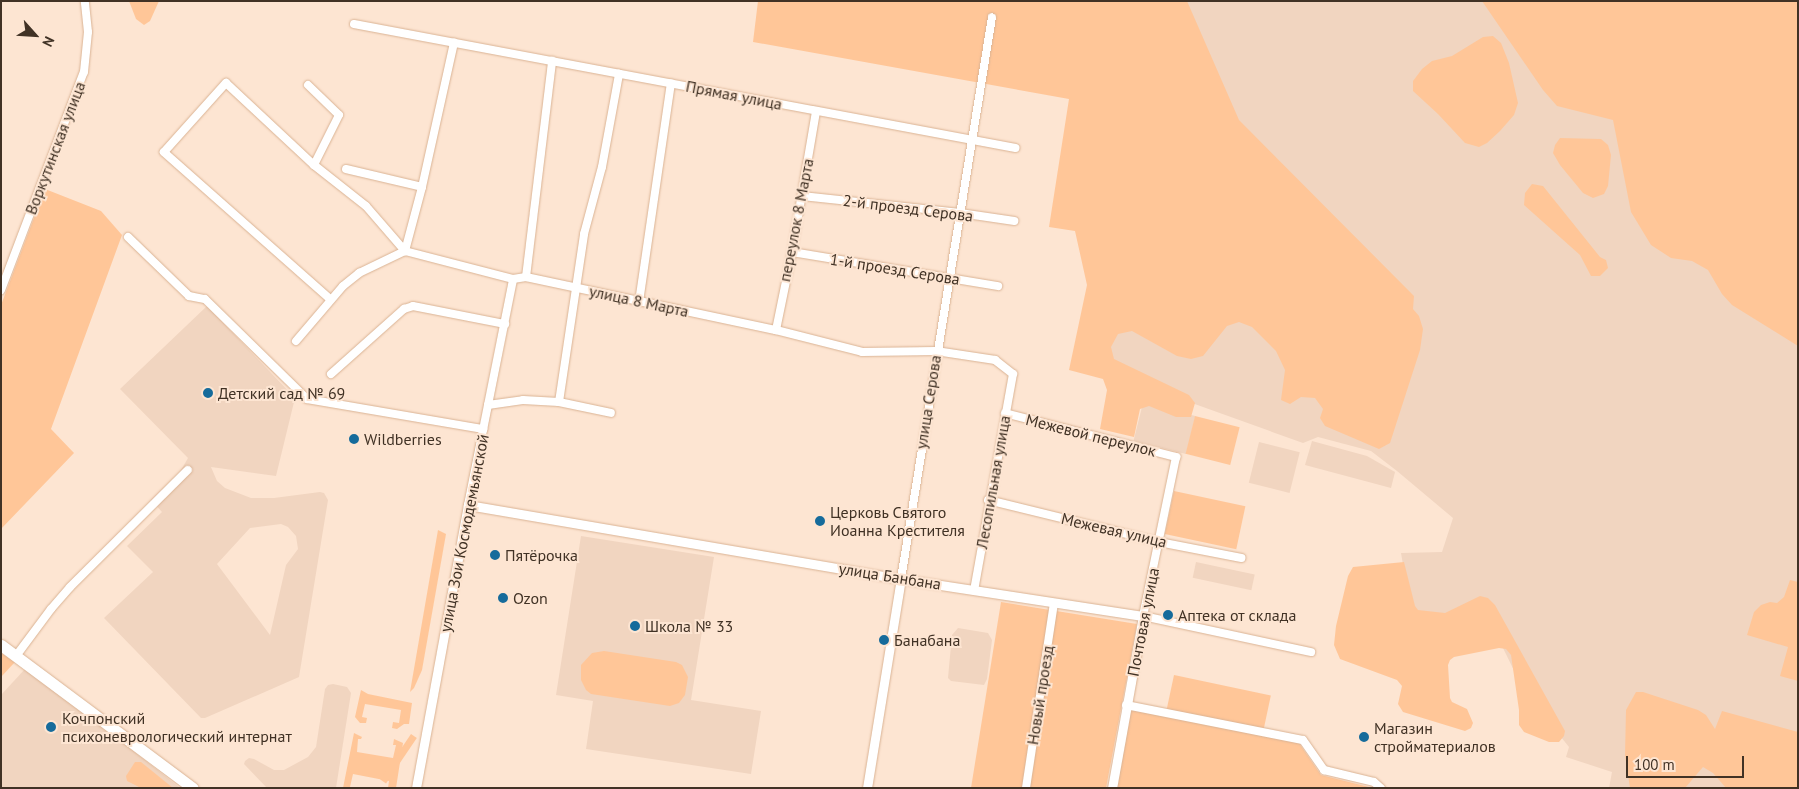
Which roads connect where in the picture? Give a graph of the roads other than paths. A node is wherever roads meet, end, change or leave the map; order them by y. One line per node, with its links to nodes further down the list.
1 (85, 1): 25 (street, Воркутинская улица)
2 (992, 17): 10 (street, улица Серова)
3 (354, 24): 4 (street, Прямая улица)
4 (454, 43): 5 (street, Прямая улица); 14 (street)
5 (552, 61): 6 (street, Прямая улица); 21 (street)
6 (619, 74): 7 (street, Прямая улица); 26 (street)
7 (671, 83): 9 (street, Прямая улица); 28 (street)
8 (308, 85): 12 (street)
9 (816, 111): 10 (street, Прямая улица); 15 (street, переулок 8 Марта)
10 (972, 140): 11 (street, Прямая улица); 16 (street, улица Серова)
11 (1015, 148)
12 (314, 165): 19 (street); 27 (street)
13 (346, 169): 14 (street)
14 (422, 187): 19 (street)
15 (802, 196): 16 (street, 2-й проезд Серова); 20 (street, переулок 8 Марта)
16 (960, 213): 17 (street, 2-й проезд Серова); 22 (street, улица Серова)
17 (1014, 221)
18 (128, 237): 39 (street)
19 (405, 251): 23 (street, улица 8 Марта); 27 (street)
20 (792, 252): 22 (street, 1-й проезд Серова); 30 (street, переулок 8 Марта)
21 (526, 277): 23 (street, улица 8 Марта); 26 (street, улица 8 Марта)
22 (950, 278): 24 (street, 1-й проезд Серова); 32 (street, улица Серова)
23 (513, 279): 29 (street, улица Зои Космодемьянской)
24 (998, 286)
25 (2, 287)
26 (576, 288): 28 (street, улица 8 Марта); 35 (street)
27 (330, 299): 31 (street)
28 (639, 302): 30 (street, улица 8 Марта)
29 (505, 324): 33 (street); 36 (street, улица Зои Космодемьянской)
30 (776, 330): 32 (street, улица 8 Марта)
31 (296, 341)
32 (936, 351): 34 (street, улица 8 Марта); 46 (street, улица Серова)
33 (331, 374)
34 (1013, 374): 38 (street, Лесопильная улица)
35 (559, 402): 36 (street); 37 (street)
36 (488, 405): 39 (street, улица Зои Космодемьянской)
37 (611, 413)
38 (1005, 413): 40 (street, Межевой переулок); 42 (street, Лесопильная улица)
39 (484, 429): 43 (street, улица Зои Космодемьянской)
40 (1176, 457): 44 (street, Почтовая улица)
41 (188, 470): 52 (street)
42 (988, 500): 44 (street, Межевая улица); 47 (street, Лесопильная улица)
43 (468, 505): 46 (street, улица Банбана); 55 (street, улица Зои Космодемьянской)
44 (1159, 542): 45 (street, Межевая улица); 49 (street, Почтовая улица)
45 (1241, 558)
46 (901, 578): 47 (street, улица Банбана); 56 (street, улица Серова)
47 (974, 590): 48 (street, улица Банбана)
48 (1054, 602): 49 (street, улица Банбана); 57 (street, Новый проезд)
49 (1143, 616): 51 (street, улица Банбана); 53 (street, Почтовая улица)
50 (1, 645): 52 (main road)
51 (1311, 652)
52 (16, 656): 54 (main road)
53 (1126, 705): 58 (street, Почтовая улица); 59 (street)
54 (193, 788)
55 (416, 788)
56 (867, 788)
57 (1026, 788)
58 (1112, 788)
59 (1381, 788)

